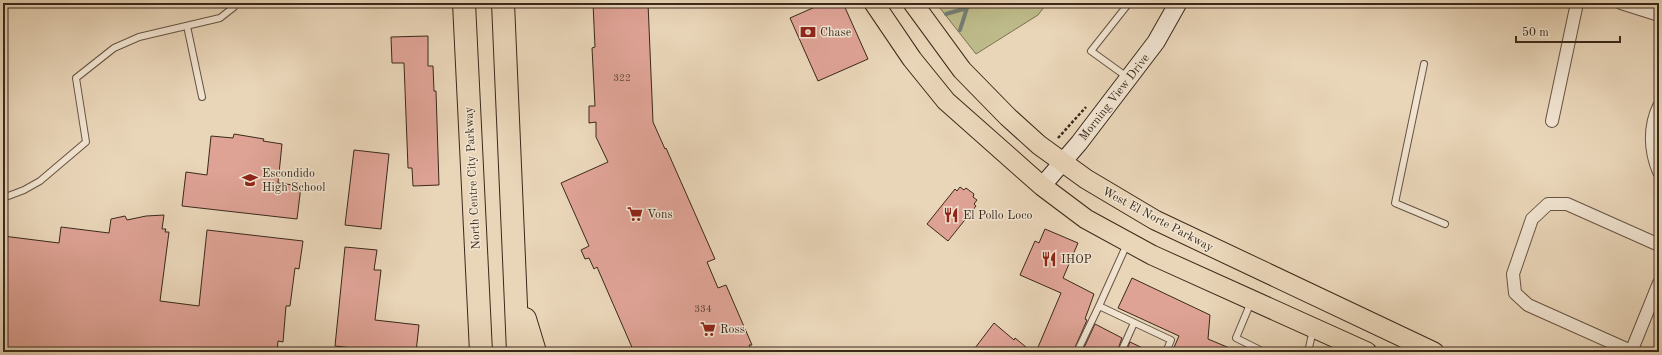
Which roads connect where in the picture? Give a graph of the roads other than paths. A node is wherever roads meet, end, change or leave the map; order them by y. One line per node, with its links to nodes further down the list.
1 (235, 3): 11 (lane)
2 (464, 3): 30 (highway, North Centre City Parkway)
3 (503, 3): 25 (highway)
4 (874, 3): 19 (main road)
5 (913, 3): 17 (main road, West El Norte Parkway)
6 (1129, 3): 13 (lane)
7 (1178, 3): 13 (street, Morning View Drive)
8 (1577, 3): 16 (street)
9 (1621, 3): 10 (street)
10 (1659, 15)
11 (187, 26): 14 (lane); 20 (lane)
12 (1424, 64): 21 (lane)
13 (1128, 78): 17 (street, Morning View Drive)
14 (202, 97)
15 (1659, 106): 18 (street)
16 (1552, 121)
17 (1063, 162): 19 (street, Morning View Drive); 39 (main road, West El Norte Parkway)
18 (1659, 172)
19 (1042, 186): 22 (main road)
20 (3, 198)
21 (1445, 224)
22 (1128, 242): 26 (main road); 27 (lane)
23 (1659, 245): 40 (street)
24 (1659, 283): 40 (street)
25 (515, 285): 31 (highway); 32 (highway)
26 (1252, 300): 29 (main road); 36 (lane)
27 (1099, 306): 28 (lane); 33 (lane)
28 (1134, 323): 34 (lane); 35 (lane)
29 (1314, 328): 37 (lane); 38 (main road)
30 (481, 352)
31 (518, 352)
32 (535, 352)
33 (1077, 352)
34 (1122, 352)
35 (1166, 352)
36 (1264, 352)
37 (1308, 352)
38 (1367, 352)
39 (1432, 352)
40 (1632, 352)

